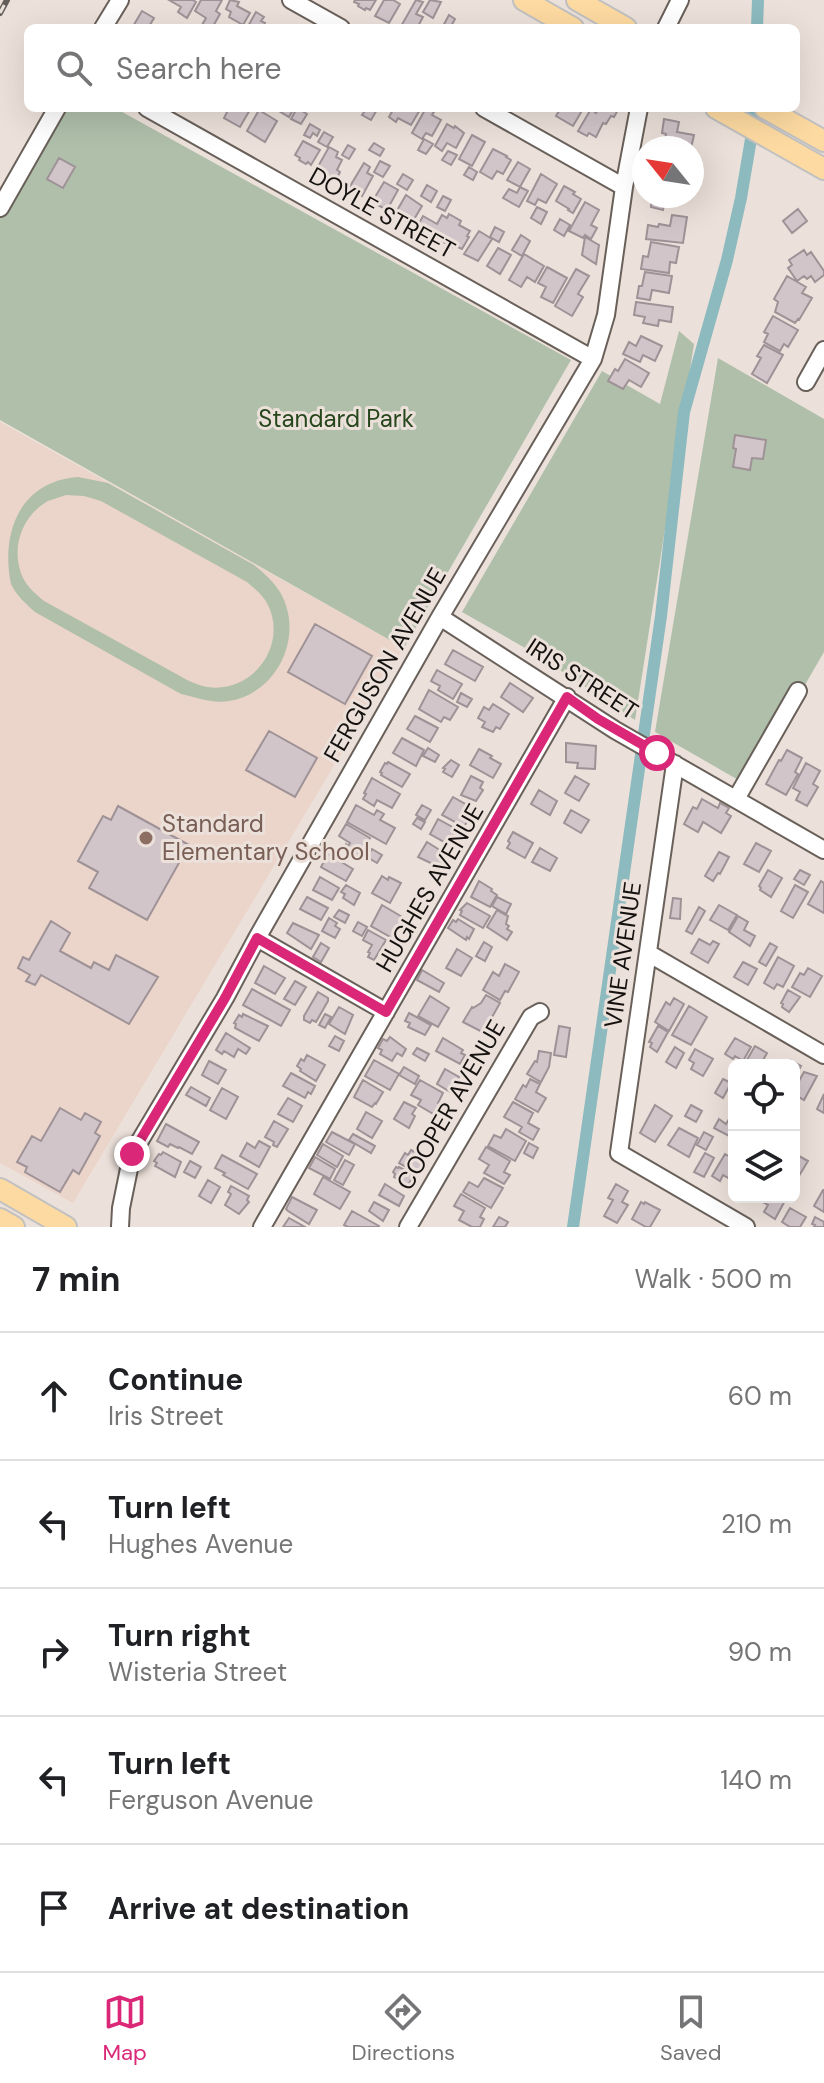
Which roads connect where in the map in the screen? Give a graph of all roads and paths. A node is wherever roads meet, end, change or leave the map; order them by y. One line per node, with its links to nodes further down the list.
1 (120, 0): 6 (street)
2 (291, 0): 7 (street)
3 (524, 0): 8 (main road)
4 (577, 0): 9 (main road)
5 (680, 0): 10 (street)
6 (105, 24)
7 (334, 24)
8 (566, 24)
9 (619, 24)
10 (668, 24)
11 (55, 112): 20 (street)
12 (154, 112): 22 (street, DOYLE STREET)
13 (491, 112): 19 (street)
14 (638, 112): 19 (street, FERGUSON AVENUE)
15 (724, 112): 18 (main road)
16 (773, 112): 17 (main road)
17 (824, 141)
18 (824, 169)
19 (624, 187): 22 (street, FERGUSON AVENUE)
20 (0, 208)
21 (824, 350): 23 (street)
22 (593, 359): 24 (street, FERGUSON AVENUE)
23 (806, 382)
24 (440, 617): 26 (street, IRIS STREET); 30 (street, FERGUSON AVENUE)
25 (798, 691): 28 (street)
26 (567, 697): 27 (street, IRIS STREET); 32 (street, HUGHES AVENUE)
27 (675, 764): 28 (street, IRIS STREET); 31 (street, VINE AVENUE)
28 (736, 799): 29 (street, IRIS STREET)
29 (824, 850)
30 (257, 938): 32 (street); 39 (street, FERGUSON AVENUE)
31 (648, 953): 34 (street); 42 (street, VINE AVENUE)
32 (386, 1012): 40 (street, HUGHES AVENUE)
33 (540, 1012): 41 (street, COOPER AVENUE)
34 (824, 1055)
35 (0, 1189): 38 (main road)
36 (0, 1219): 37 (main road)
37 (14, 1227)
38 (66, 1227)
39 (120, 1227)
40 (262, 1227)
41 (408, 1227)
42 (746, 1227)

